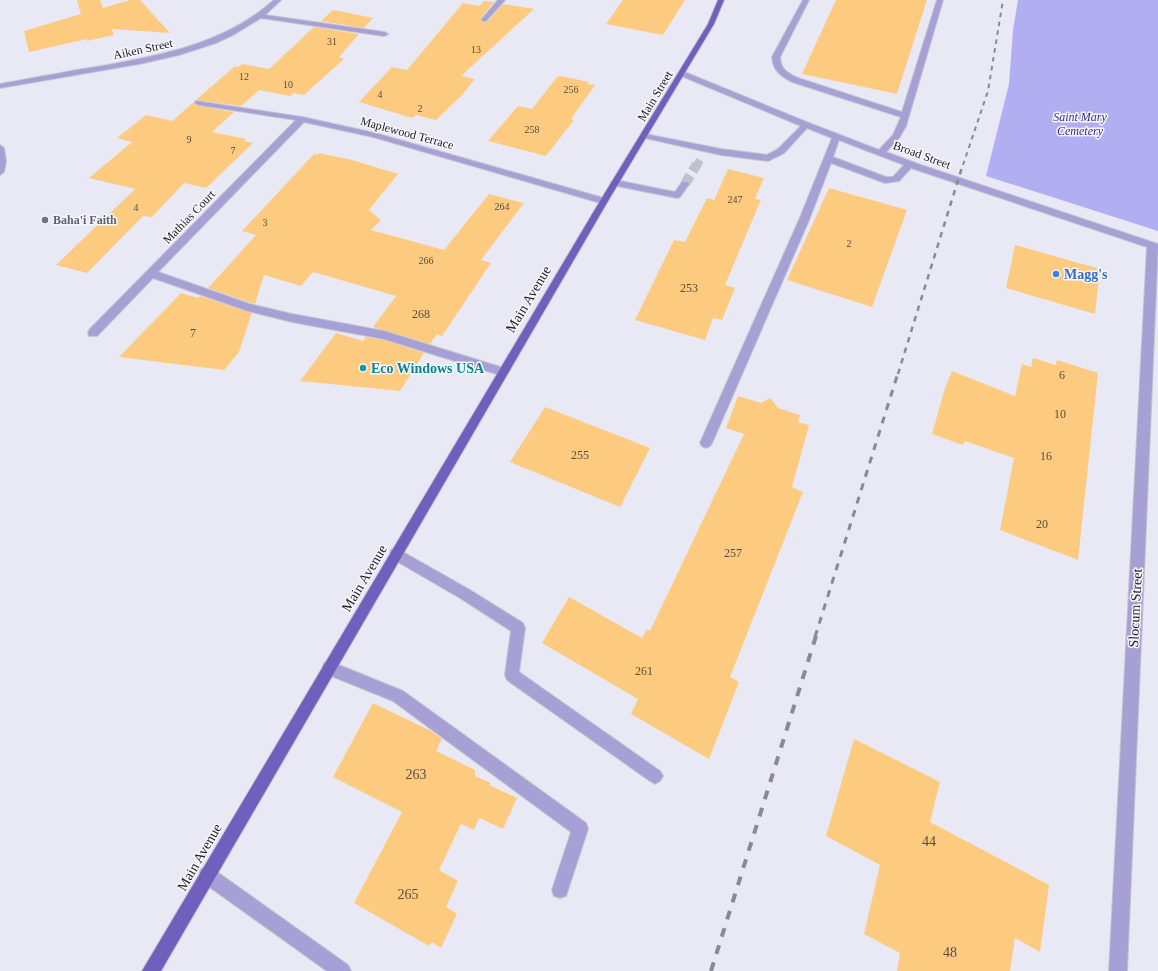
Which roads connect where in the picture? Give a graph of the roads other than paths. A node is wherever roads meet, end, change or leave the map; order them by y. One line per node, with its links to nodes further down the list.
1 (278, 0): 6 (street, Aiken Street)
2 (502, 0): 7 (street)
3 (721, 0): 9 (main road, Main Street)
4 (806, 0): 12 (street)
5 (940, 0): 12 (street)
6 (260, 16): 8 (street); 10 (street, Aiken Street)
7 (484, 20)
8 (384, 34)
9 (682, 73): 14 (street, Broad Street); 15 (main road, Main Street)
10 (0, 86)
11 (199, 103): 13 (street, Maplewood Terrace)
12 (905, 116): 18 (street)
13 (302, 119): 24 (street, Maplewood Terrace); 26 (street, Mathias Court)
14 (806, 125): 15 (street); 16 (street, Broad Street)
15 (645, 136): 22 (main road, Main Street)
16 (837, 136): 18 (street, Broad Street); 19 (street)
17 (0, 148): 21 (street)
18 (881, 153): 20 (street, Broad Street)
19 (829, 159): 20 (street); 29 (street)
20 (910, 164): 25 (street, Broad Street)
21 (0, 172)
22 (615, 183): 23 (street); 24 (main road, Main Street)
23 (686, 184)
24 (604, 201): 28 (main road, Main Avenue)
25 (1155, 247): 37 (street, Slocum Street)
26 (152, 274): 27 (street, Mathias Court); 28 (street)
27 (93, 333)
28 (503, 372): 30 (main road, Main Avenue)
29 (706, 443)
30 (396, 554): 31 (main road, Main Avenue); 32 (street)
31 (329, 668): 33 (main road, Main Avenue); 34 (street)
32 (655, 776)
33 (207, 875): 35 (main road, Main Avenue); 36 (street)
34 (560, 890)
35 (151, 971)
36 (341, 971)
37 (1118, 971)

